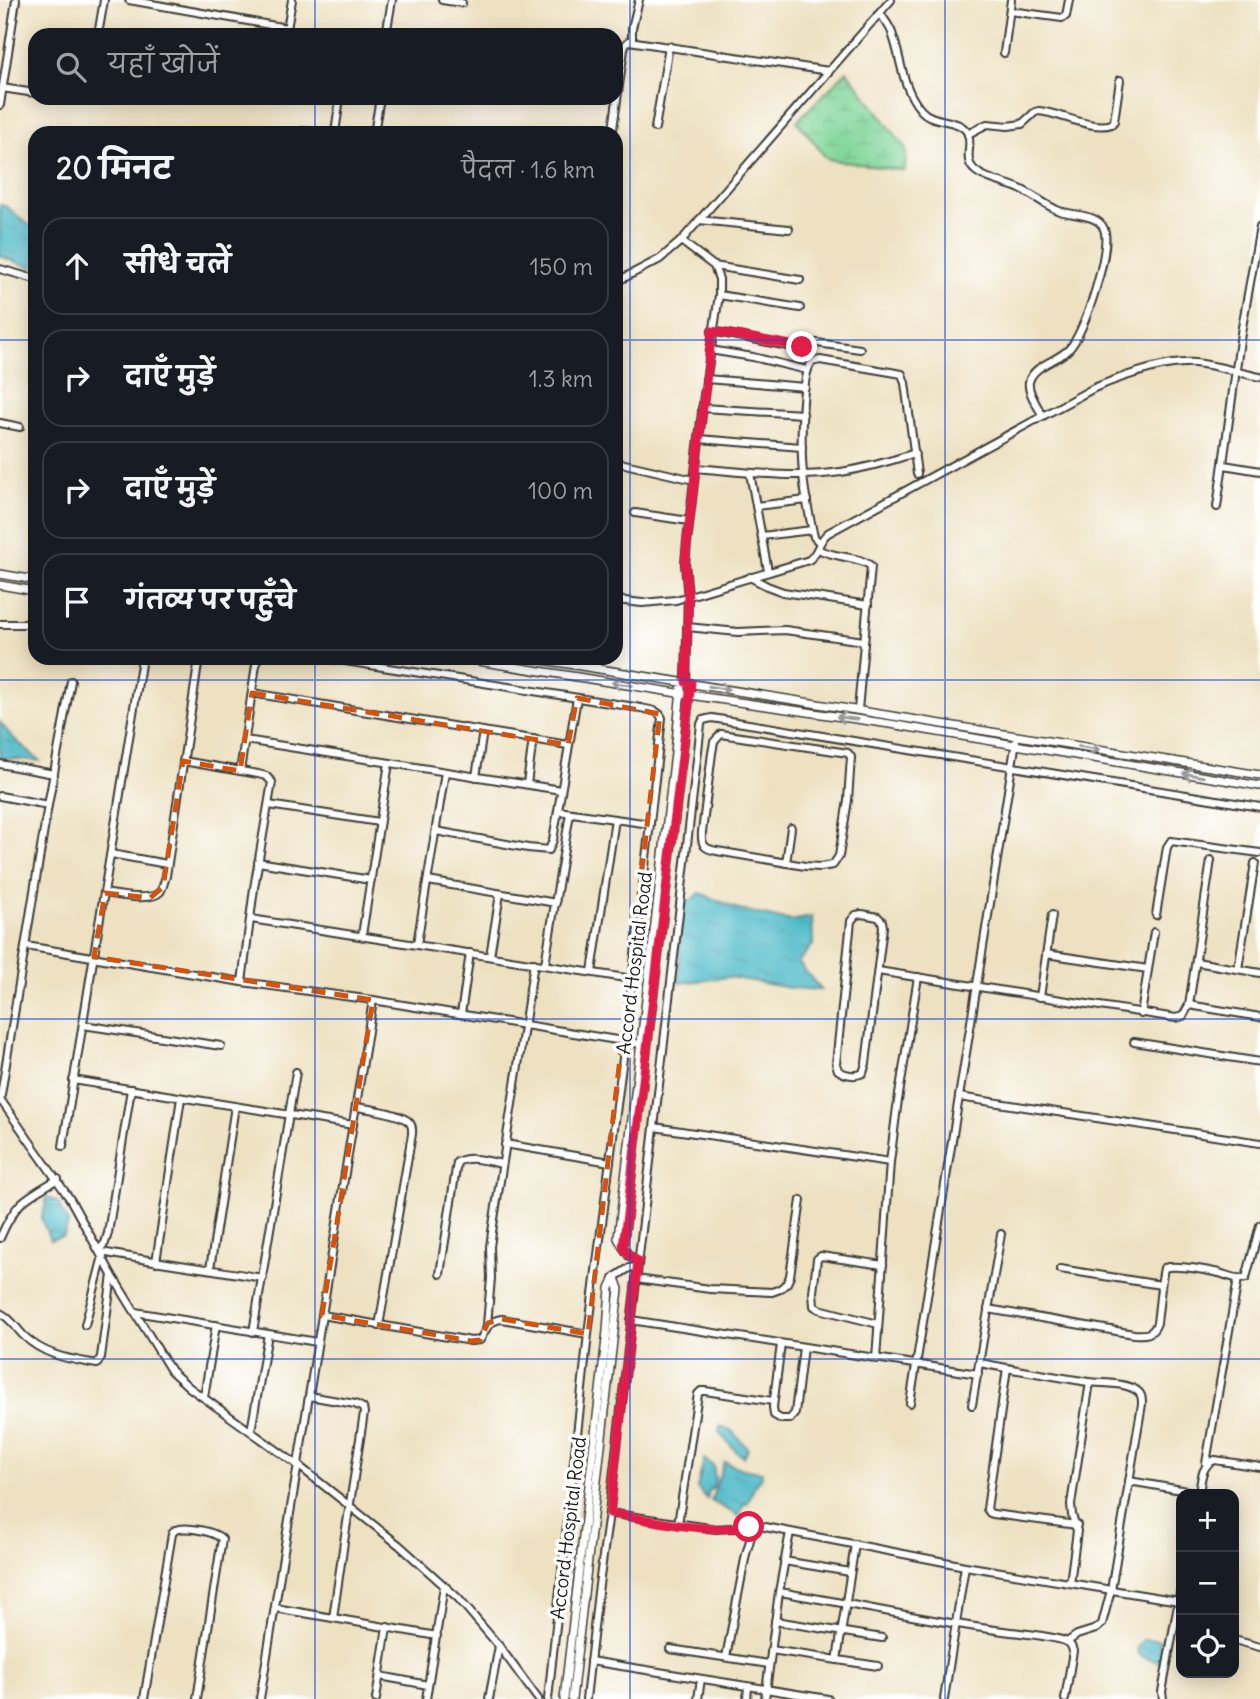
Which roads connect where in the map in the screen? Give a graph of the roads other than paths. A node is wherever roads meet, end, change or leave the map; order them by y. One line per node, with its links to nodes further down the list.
1 (16, 0): 24 (street)
2 (104, 0): 14 (street)
3 (129, 0): 15 (street)
4 (292, 0): 16 (street)
5 (392, 0): 17 (street)
6 (442, 0): 11 (street)
7 (639, 0): 18 (street)
8 (891, 0): 13 (street)
9 (1011, 0): 12 (street)
10 (1069, 0): 12 (street)
11 (461, 3)
12 (1010, 11): 20 (street)
13 (880, 13): 22 (street); 34 (street)
14 (99, 28)
15 (271, 28)
16 (287, 28)
17 (387, 28)
18 (632, 40): 19 (street); 21 (street)
19 (670, 46): 22 (street); 33 (street)
20 (1003, 53)
21 (623, 56)
22 (829, 71): 35 (street)
23 (1120, 80): 34 (street)
24 (2, 88): 25 (street); 26 (street)
25 (28, 92)
26 (0, 105)
27 (339, 105): 30 (street)
28 (379, 105): 31 (street)
29 (616, 105): 32 (street)
30 (336, 126)
31 (375, 126)
32 (613, 126)
33 (655, 128)
34 (968, 134): 58 (street)
35 (699, 220): 37 (street); 38 (street)
36 (1260, 228): 44 (street)
37 (789, 229)
38 (681, 241): 39 (street); 42 (street)
39 (714, 266): 43 (street); 46 (street)
40 (0, 268): 41 (street)
41 (28, 277)
42 (623, 278)
43 (800, 280)
44 (1250, 284): 45 (street); 52 (street)
45 (1260, 286)
46 (719, 295): 47 (street); 48 (street)
47 (800, 307)
48 (712, 331): 49 (street); 50 (street)
49 (860, 349)
50 (710, 350): 51 (street); 54 (street)
51 (807, 370): 55 (street); 63 (street)
52 (1235, 373): 53 (street); 58 (street); 65 (street)
53 (1260, 377)
54 (706, 379): 55 (street); 56 (street)
55 (805, 387): 57 (street)
56 (702, 408): 57 (street); 61 (street)
57 (803, 414): 62 (street)
58 (1043, 416): 79 (street)
59 (0, 423): 60 (street)
60 (20, 427)
61 (699, 439): 62 (street); 66 (street)
62 (802, 447): 70 (street)
63 (915, 453): 69 (street); 70 (street)
64 (623, 464): 71 (street)
65 (1224, 465): 67 (street); 74 (street)
66 (696, 468): 68 (street); 71 (street)
67 (1260, 471)
68 (750, 473): 70 (street); 73 (street)
69 (917, 474)
70 (803, 475): 72 (street)
71 (694, 480): 76 (street)
72 (807, 500): 73 (street); 77 (street)
73 (756, 506): 78 (street)
74 (1217, 507)
75 (635, 513): 76 (street)
76 (689, 522): 86 (street)
77 (812, 530): 78 (street); 79 (street)
78 (762, 536): 80 (street)
79 (819, 546): 80 (street); 88 (street)
80 (768, 571): 82 (street)
81 (0, 574): 83 (street)
82 (750, 577): 86 (street); 88 (street)
83 (28, 579)
84 (0, 585): 85 (street)
85 (28, 590)
86 (688, 597): 87 (street); 91 (street)
87 (623, 601)
88 (868, 605): 92 (street)
89 (0, 624): 90 (street)
90 (28, 624)
91 (687, 627): 92 (street); 102 (street)
92 (864, 641): 107 (street)
93 (141, 665): 141 (street)
94 (198, 665): 117 (street)
95 (256, 665): 103 (street)
96 (370, 665): 106 (street)
97 (503, 665): 104 (street, one-way to 97)
98 (574, 665): 100 (street)
99 (596, 665): 100 (street)
100 (599, 669): 102 (street)
101 (71, 681): 123 (street)
102 (686, 682): 104 (street, Accord Hospital Road); 105 (street); 107 (street, one-way to 107)
103 (252, 693): 108 (street); 112 (street)
104 (681, 693): 105 (street); 185 (street, Accord Hospital Road)
105 (690, 695): 113 (street, one-way to 105); 210 (street)
106 (577, 698): 115 (street); 137 (street)
107 (858, 710): 113 (street)
108 (483, 731): 111 (street); 125 (street)
109 (787, 731): 110 (street); 114 (street); 198 (street)
110 (795, 733): 116 (street); 120 (street)
111 (533, 739): 115 (street); 126 (street)
112 (245, 740): 118 (street); 121 (street)
113 (1016, 740): 120 (street); 124 (street, one-way to 124); 127 (street, one-way to 113)
114 (785, 744): 116 (street); 145 (street)
115 (568, 745): 128 (street)
116 (793, 746): 145 (street)
117 (183, 761): 121 (street); 144 (street)
118 (389, 763): 122 (street); 136 (street)
119 (0, 764): 123 (street)
120 (1012, 768): 132 (street); 174 (street)
121 (240, 771): 131 (street)
122 (445, 772): 125 (street); 139 (street)
123 (54, 774): 130 (street)
124 (1260, 775)
125 (476, 776): 126 (street)
126 (527, 785): 128 (street)
127 (1260, 786)
128 (561, 790): 133 (street)
129 (0, 796): 130 (street)
130 (48, 805): 158 (street)
131 (269, 805): 136 (street); 143 (street)
132 (1260, 807)
133 (558, 811): 134 (street); 139 (street)
134 (570, 813): 135 (street); 151 (street)
135 (615, 819): 137 (street); 169 (street)
136 (379, 822): 147 (street)
137 (650, 824): 172 (street)
138 (791, 828): 145 (street)
139 (436, 831): 148 (street)
140 (1260, 853): 153 (street)
141 (111, 854): 144 (street); 149 (street)
142 (1211, 860): 164 (street)
143 (258, 862): 147 (street); 154 (street)
144 (167, 863): 149 (street)
145 (786, 863)
146 (1255, 863): 167 (street)
147 (371, 880): 156 (street)
148 (428, 881): 150 (street); 157 (street)
149 (105, 893): 162 (street)
150 (500, 894): 151 (street); 161 (street)
151 (556, 903): 165 (street)
152 (1052, 915): 160 (street)
153 (1156, 915)
154 (251, 919): 156 (street); 173 (street)
155 (1154, 932): 166 (street)
156 (362, 935): 157 (street)
157 (417, 944): 159 (street)
158 (26, 946): 162 (street); 193 (street)
159 (470, 953): 161 (street); 178 (street)
160 (1046, 954): 166 (street); 175 (street)
161 (490, 956): 163 (street)
162 (94, 957): 173 (street); 181 (street)
163 (534, 962): 165 (street); 182 (street)
164 (1196, 962): 167 (street); 177 (street)
165 (545, 964): 169 (street)
166 (1148, 969): 179 (street)
167 (1238, 969): 170 (street)
168 (878, 971): 168 (street); 171 (street)
169 (592, 972): 172 (street)
170 (1260, 973)
171 (918, 977): 174 (street); 203 (street)
172 (632, 979): 183 (street)
173 (242, 982): 176 (street)
174 (978, 986): 175 (street); 191 (street)
175 (1040, 997): 179 (street)
176 (373, 1000): 178 (street); 195 (street)
177 (1189, 1005): 179 (street); 180 (street)
178 (461, 1014): 182 (street)
179 (1142, 1014)
180 (1260, 1017)
181 (83, 1025): 186 (street); 189 (street)
182 (524, 1025): 183 (street); 200 (street)
183 (625, 1042): 185 (street); 202 (street)
184 (1134, 1042): 187 (street)
185 (640, 1044): 210 (street, Accord Hospital Road)
186 (221, 1046)
187 (1260, 1062)
188 (296, 1072): 196 (street)
189 (74, 1080): 190 (street); 201 (street)
190 (131, 1090): 192 (street); 211 (street)
191 (959, 1097): 199 (street); 242 (street)
192 (181, 1098): 194 (street); 212 (street)
193 (0, 1100): 205 (street)
194 (235, 1106): 196 (street); 215 (street)
195 (356, 1107): 197 (street); 233 (street)
196 (288, 1114): 197 (street); 220 (street)
197 (353, 1125): 227 (street)
198 (654, 1127): 203 (street); 213 (street)
199 (1260, 1143)
200 (505, 1144): 202 (street); 204 (street)
201 (63, 1146)
202 (610, 1162): 236 (street)
203 (890, 1162): 214 (street)
204 (502, 1164): 217 (street); 232 (street)
205 (58, 1180): 209 (street); 211 (street)
206 (801, 1200): 221 (street)
207 (1260, 1225): 222 (street)
208 (1001, 1234): 224 (street)
209 (0, 1238)
210 (623, 1247): 213 (street)
211 (101, 1253): 212 (street); 218 (street); 230 (street)
212 (156, 1262): 215 (street)
213 (638, 1264): 219 (street); 221 (street)
214 (883, 1265): 229 (street); 229 (street)
215 (210, 1269): 220 (street)
216 (1060, 1269): 223 (street)
217 (440, 1274)
218 (112, 1275): 225 (street); 226 (street)
219 (615, 1277): 307 (street, Accord Hospital Road); 308 (street)
220 (263, 1278): 234 (street)
221 (636, 1279): 228 (street)
222 (1238, 1279): 223 (street); 252 (street)
223 (1161, 1285): 224 (street)
224 (988, 1309): 241 (street)
225 (135, 1312): 231 (street); 247 (street)
226 (0, 1313)
227 (322, 1315): 233 (street); 237 (street)
228 (631, 1320): 238 (street); 259 (street)
229 (878, 1324): 240 (street)
230 (85, 1325)
231 (216, 1325): 234 (street); 247 (street)
232 (487, 1325): 233 (street); 236 (street)
233 (379, 1326)
234 (253, 1332): 235 (street)
235 (268, 1334): 237 (street); 251 (street)
236 (588, 1334): 306 (street)
237 (317, 1342): 246 (street)
238 (781, 1344): 239 (street); 248 (street)
239 (803, 1347): 240 (street); 248 (street)
240 (876, 1359): 242 (street)
241 (979, 1363): 243 (street); 244 (street)
242 (916, 1365): 244 (street); 249 (street)
243 (1007, 1368): 245 (street); 261 (street)
244 (978, 1374): 250 (street)
245 (1090, 1382): 255 (street); 261 (street)
246 (309, 1396): 253 (street); 258 (street)
247 (204, 1397): 251 (street)
248 (774, 1401): 260 (street)
249 (911, 1403)
250 (972, 1405)
251 (251, 1431): 253 (street)
252 (1206, 1463): 254 (street); 257 (street)
253 (299, 1466): 258 (street); 274 (street)
254 (1260, 1466)
255 (1129, 1481): 256 (street); 270 (street)
256 (1176, 1489)
257 (1200, 1489)
258 (350, 1505): 269 (street); 275 (street)
259 (610, 1513): 260 (street); 291 (street)
260 (678, 1524): 262 (street)
261 (1076, 1525): 268 (street)
262 (754, 1526): 263 (street); 289 (street)
263 (790, 1532): 264 (street); 265 (street)
264 (855, 1544): 266 (street); 267 (street)
265 (784, 1561): 267 (street); 271 (street)
266 (965, 1566): 268 (street); 277 (street)
267 (850, 1572): 273 (street)
268 (1070, 1583): 270 (street)
269 (444, 1586): 281 (street); 285 (street)
270 (1111, 1590): 272 (street); 284 (street)
271 (779, 1592): 273 (street); 276 (street)
272 (1176, 1601)
273 (845, 1603): 277 (street); 279 (street)
274 (275, 1608): 275 (street); 301 (street)
275 (333, 1618): 278 (street)
276 (775, 1621): 279 (street); 288 (street)
277 (955, 1625): 284 (street); 314 (street)
278 (387, 1627): 281 (street); 294 (street)
279 (841, 1631): 282 (street); 290 (street)
280 (1176, 1632): 316 (street)
281 (437, 1636): 296 (street)
282 (882, 1638)
283 (1239, 1641): 286 (street)
284 (1067, 1642): 315 (street)
285 (499, 1646): 304 (street); 305 (street)
286 (1260, 1647)
287 (670, 1649): 289 (street)
288 (771, 1650): 290 (street); 292 (street)
289 (726, 1657): 292 (street)
290 (837, 1660): 293 (street)
291 (590, 1661): 295 (street); 309 (street)
292 (769, 1664): 298 (street)
293 (878, 1666)
294 (380, 1676): 296 (street); 302 (street)
295 (701, 1679): 297 (street); 310 (street)
296 (428, 1685): 303 (street)
297 (748, 1687): 298 (street); 311 (street)
298 (766, 1690): 312 (street); 313 (street)
299 (144, 1699): 300 (street)
300 (197, 1699)
301 (260, 1699)
302 (376, 1699)
303 (426, 1699)
304 (489, 1699)
305 (538, 1699)
306 (548, 1699)
307 (564, 1699)
308 (572, 1699)
309 (586, 1699)
310 (698, 1699)
311 (747, 1699)
312 (765, 1699)
313 (824, 1699)
314 (944, 1699)
315 (1065, 1699)
316 (1163, 1699)

